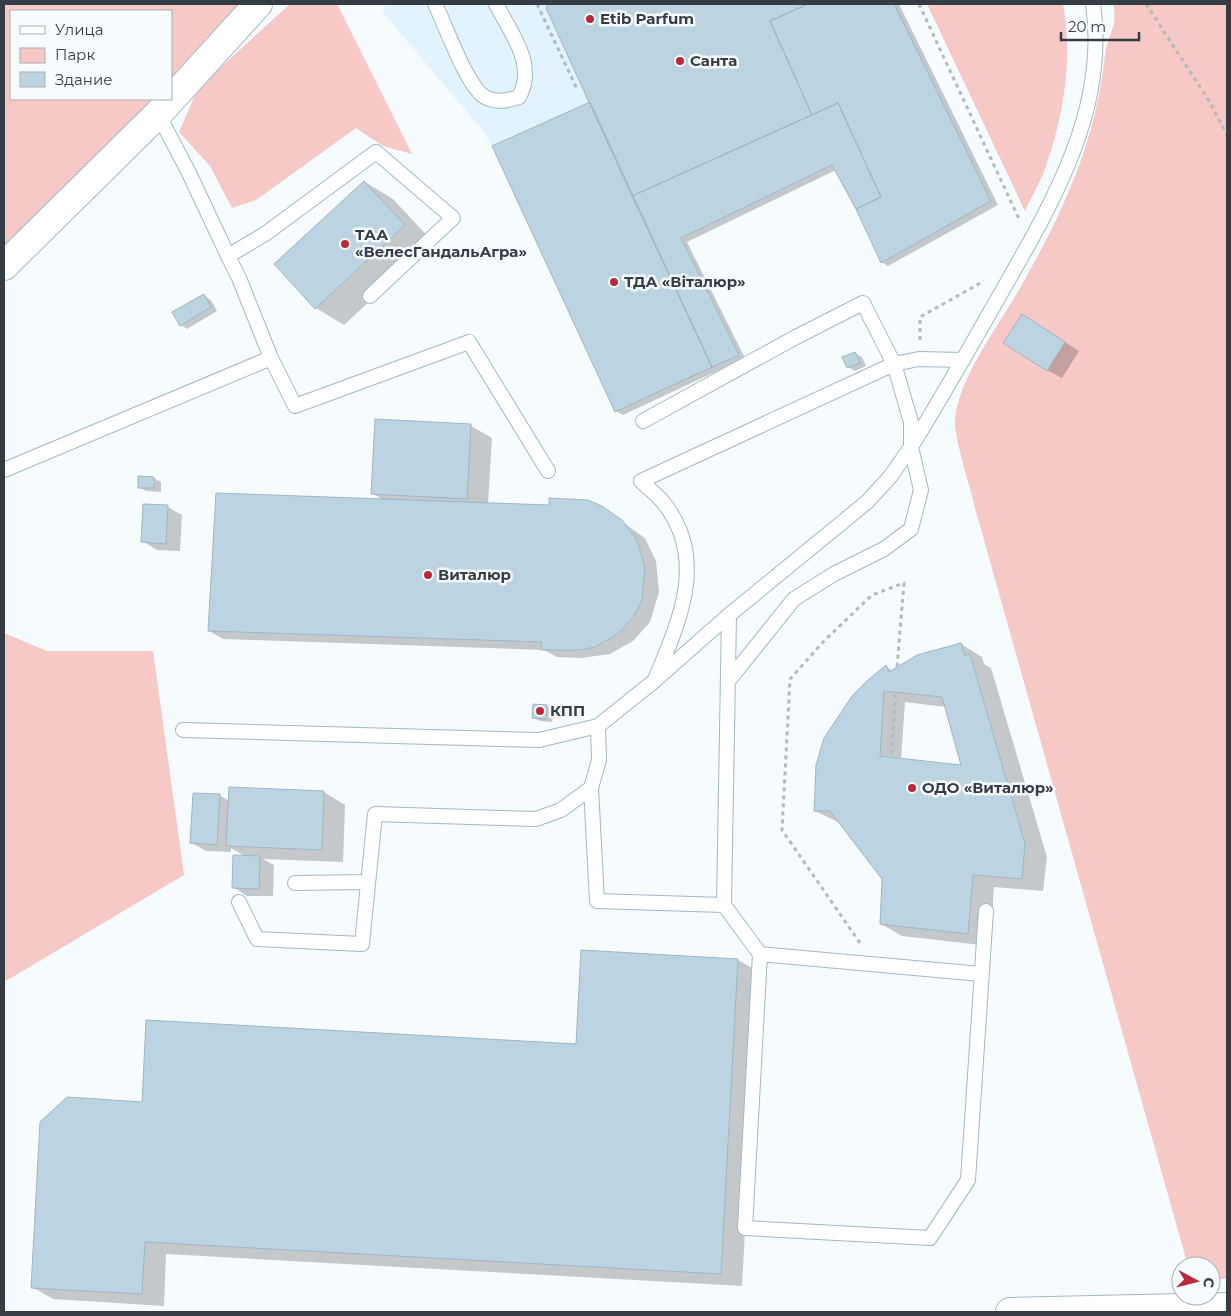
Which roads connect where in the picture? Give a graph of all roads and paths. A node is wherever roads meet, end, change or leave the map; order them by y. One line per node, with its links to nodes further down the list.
1 (258, 4): 9 (street)
2 (435, 4): 3 (lane)
3 (496, 4)
4 (537, 4): 8 (path)
5 (919, 4): 13 (path)
6 (1093, 4): 20 (lane)
7 (1146, 4): 12 (path)
8 (577, 89)
9 (172, 99)
10 (171, 100): 11 (street)
11 (158, 114): 14 (lane); 15 (street)
12 (1227, 135)
13 (1021, 223)
14 (228, 256): 17 (lane); 19 (lane)
15 (4, 266)
16 (987, 279): 18 (path)
17 (370, 296)
18 (920, 317)
19 (271, 358): 24 (lane); 25 (lane)
20 (963, 360): 21 (lane); 23 (lane)
21 (894, 364): 22 (lane); 23 (lane); 29 (lane)
22 (643, 421)
23 (911, 447): 26 (lane); 28 (lane)
24 (4, 470)
25 (548, 471)
26 (729, 615): 28 (lane); 29 (lane)
27 (897, 667): 40 (path)
28 (729, 680): 38 (lane)
29 (653, 682): 31 (lane)
30 (896, 692): 33 (path)
31 (598, 726): 32 (lane); 34 (lane)
32 (183, 730)
33 (891, 754)
34 (591, 788): 35 (lane); 38 (lane)
35 (368, 882): 36 (lane); 37 (lane)
36 (295, 883)
37 (240, 902)
38 (724, 904): 41 (lane)
39 (986, 910): 42 (lane)
40 (861, 944)
41 (760, 954): 42 (lane); 42 (lane)
42 (982, 974)
43 (1227, 1307): 44 (street)
44 (1120, 1310): 45 (street)
45 (1010, 1312)

